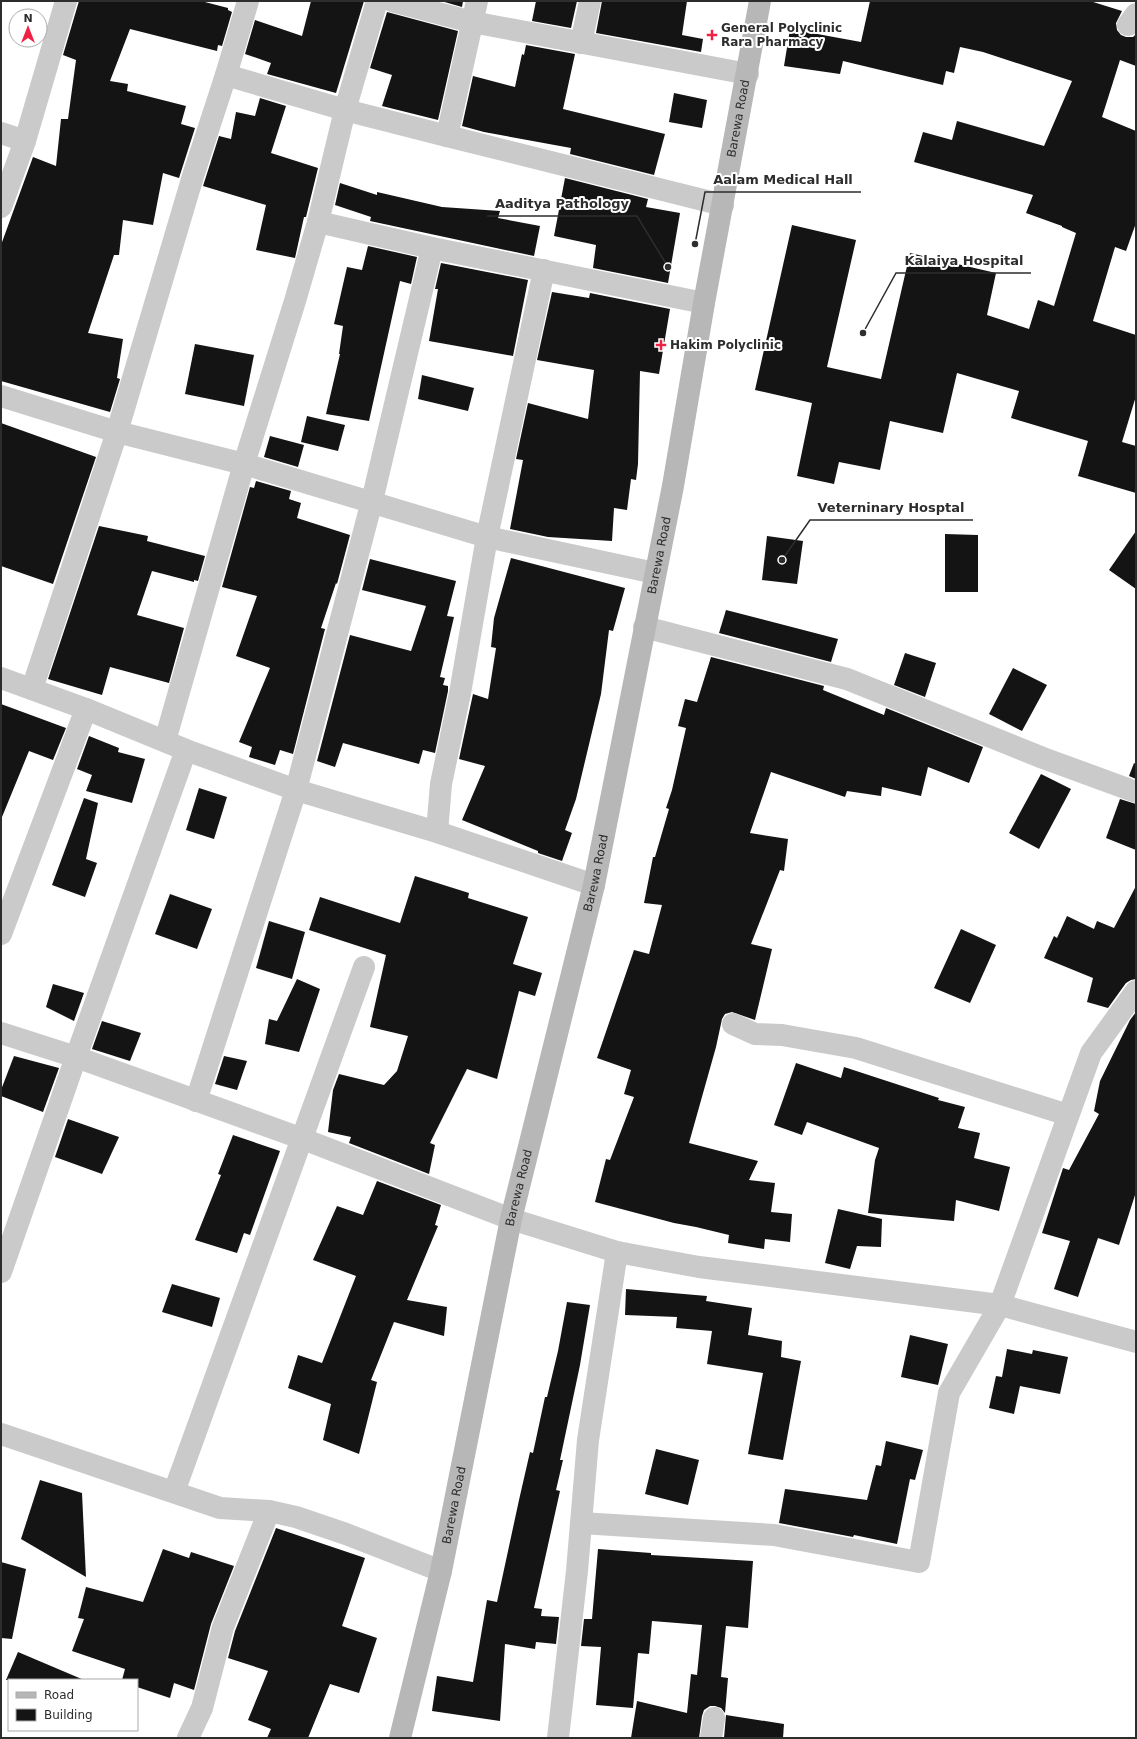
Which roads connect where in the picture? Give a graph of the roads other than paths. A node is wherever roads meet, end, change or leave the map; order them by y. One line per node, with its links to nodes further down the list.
1 (66, 1): 15 (street)
2 (248, 1): 11 (street)
3 (377, 1): 12 (street)
4 (392, 1): 8 (street)
5 (477, 1): 8 (street)
6 (590, 1): 9 (street)
7 (760, 1): 10 (main road, Barewa Road)
8 (472, 22): 9 (street); 14 (street)
9 (581, 43): 10 (street)
10 (748, 74): 16 (main road, Barewa Road)
11 (226, 75): 12 (street); 23 (street)
12 (345, 110): 14 (street); 18 (street)
13 (1, 132): 15 (street)
14 (447, 136): 16 (street)
15 (25, 141): 17 (street)
16 (723, 204): 21 (main road, Barewa Road)
17 (1, 207)
18 (318, 222): 19 (street); 24 (street)
19 (432, 248): 20 (street); 25 (street)
20 (544, 270): 21 (street); 26 (street)
21 (704, 303): 27 (main road, Barewa Road)
22 (1, 396): 23 (street)
23 (117, 432): 24 (street); 30 (street)
24 (244, 464): 25 (street); 32 (street)
25 (372, 501): 26 (street); 34 (street)
26 (487, 537): 27 (street); 36 (street)
27 (655, 573): 28 (main road, Barewa Road)
28 (644, 627): 35 (street); 37 (main road, Barewa Road)
29 (1, 678): 30 (street)
30 (32, 689): 31 (street)
31 (86, 709): 32 (street); 38 (street)
32 (165, 741): 33 (street)
33 (186, 750): 34 (street); 43 (street)
34 (296, 790): 36 (street); 44 (street)
35 (1136, 792)
36 (437, 832): 37 (street)
37 (594, 885): 47 (main road, Barewa Road)
38 (1, 934)
39 (364, 966): 46 (street)
40 (1136, 991): 45 (street)
41 (732, 1024): 45 (street)
42 (1, 1032): 43 (street)
43 (76, 1057): 44 (street); 49 (street)
44 (196, 1101): 46 (street)
45 (1068, 1115): 50 (street)
46 (303, 1139): 47 (street); 53 (street)
47 (511, 1219): 48 (street); 56 (main road, Barewa Road)
48 (617, 1252): 50 (street); 55 (street)
49 (1, 1272)
50 (1000, 1305): 51 (street); 55 (street)
51 (1136, 1342)
52 (1, 1434): 53 (street)
53 (174, 1492): 54 (street)
54 (269, 1511): 56 (street); 57 (street)
55 (581, 1523): 59 (street)
56 (440, 1571): 58 (main road, Barewa Road)
57 (188, 1738)
58 (400, 1738)
59 (558, 1738)

